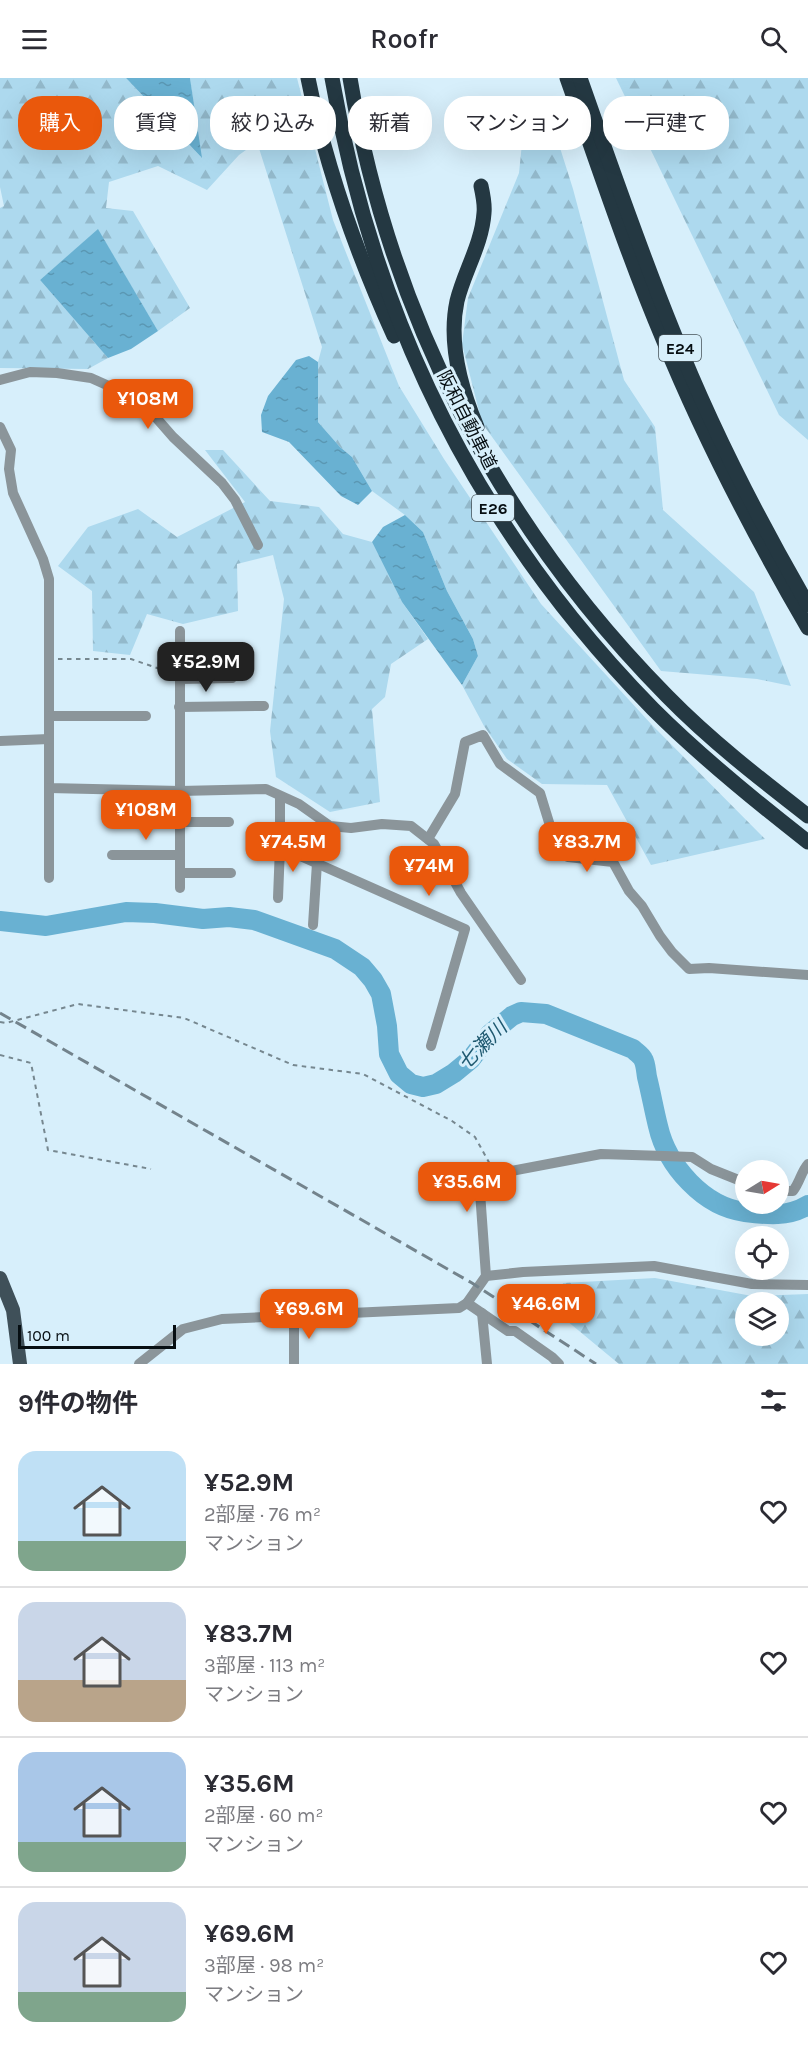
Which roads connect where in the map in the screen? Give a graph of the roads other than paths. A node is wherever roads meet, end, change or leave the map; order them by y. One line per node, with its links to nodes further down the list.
1 (308, 78): 9 (highway)
2 (332, 78): 9 (highway, 阪和自動車道 / E26)
3 (350, 78): 14 (highway, 阪和自動車道 / E26)
4 (567, 78): 12 (highway, E24)
5 (580, 78): 11 (highway, E24)
6 (481, 186): 14 (highway)
7 (0, 380): 10 (street)
8 (0, 427): 19 (street)
9 (454, 442): 30 (highway, 阪和自動車道 / E26)
10 (258, 545)
11 (808, 605)
12 (808, 628)
13 (180, 631): 16 (street)
14 (622, 650): 26 (highway, 阪和自動車道 / E26)
15 (232, 678): 16 (street)
16 (180, 679): 18 (street)
17 (264, 706): 18 (street)
18 (180, 707): 24 (street)
19 (50, 716): 20 (street); 21 (street)
20 (146, 716)
21 (49, 739): 22 (street); 23 (street)
22 (0, 741)
23 (50, 788): 24 (street); 37 (street)
24 (180, 791): 25 (street); 27 (street)
25 (280, 796): 29 (street); 31 (street)
26 (808, 816)
27 (180, 822): 28 (street); 33 (street)
28 (230, 822)
29 (428, 839): 41 (street); 42 (street)
30 (808, 842)
31 (280, 847): 34 (street); 39 (street)
32 (112, 855): 33 (street)
33 (180, 855): 35 (street)
34 (316, 863): 40 (street); 43 (street)
35 (180, 873): 36 (street); 38 (street)
36 (231, 873)
37 (50, 878)
38 (180, 888)
39 (278, 898)
40 (313, 925)
41 (808, 975)
42 (521, 980)
43 (432, 1046)
44 (808, 1164): 46 (street)
45 (735, 1179): 47 (street)
46 (789, 1191)
47 (486, 1276): 49 (street); 50 (street)
48 (0, 1278): 54 (main road)
49 (808, 1285)
50 (467, 1303): 51 (street); 52 (street)
51 (482, 1313): 57 (street); 58 (street)
52 (294, 1316): 53 (street); 56 (street)
53 (151, 1361): 55 (street)
54 (20, 1364)
55 (140, 1364)
56 (294, 1364)
57 (487, 1364)
58 (559, 1364)

